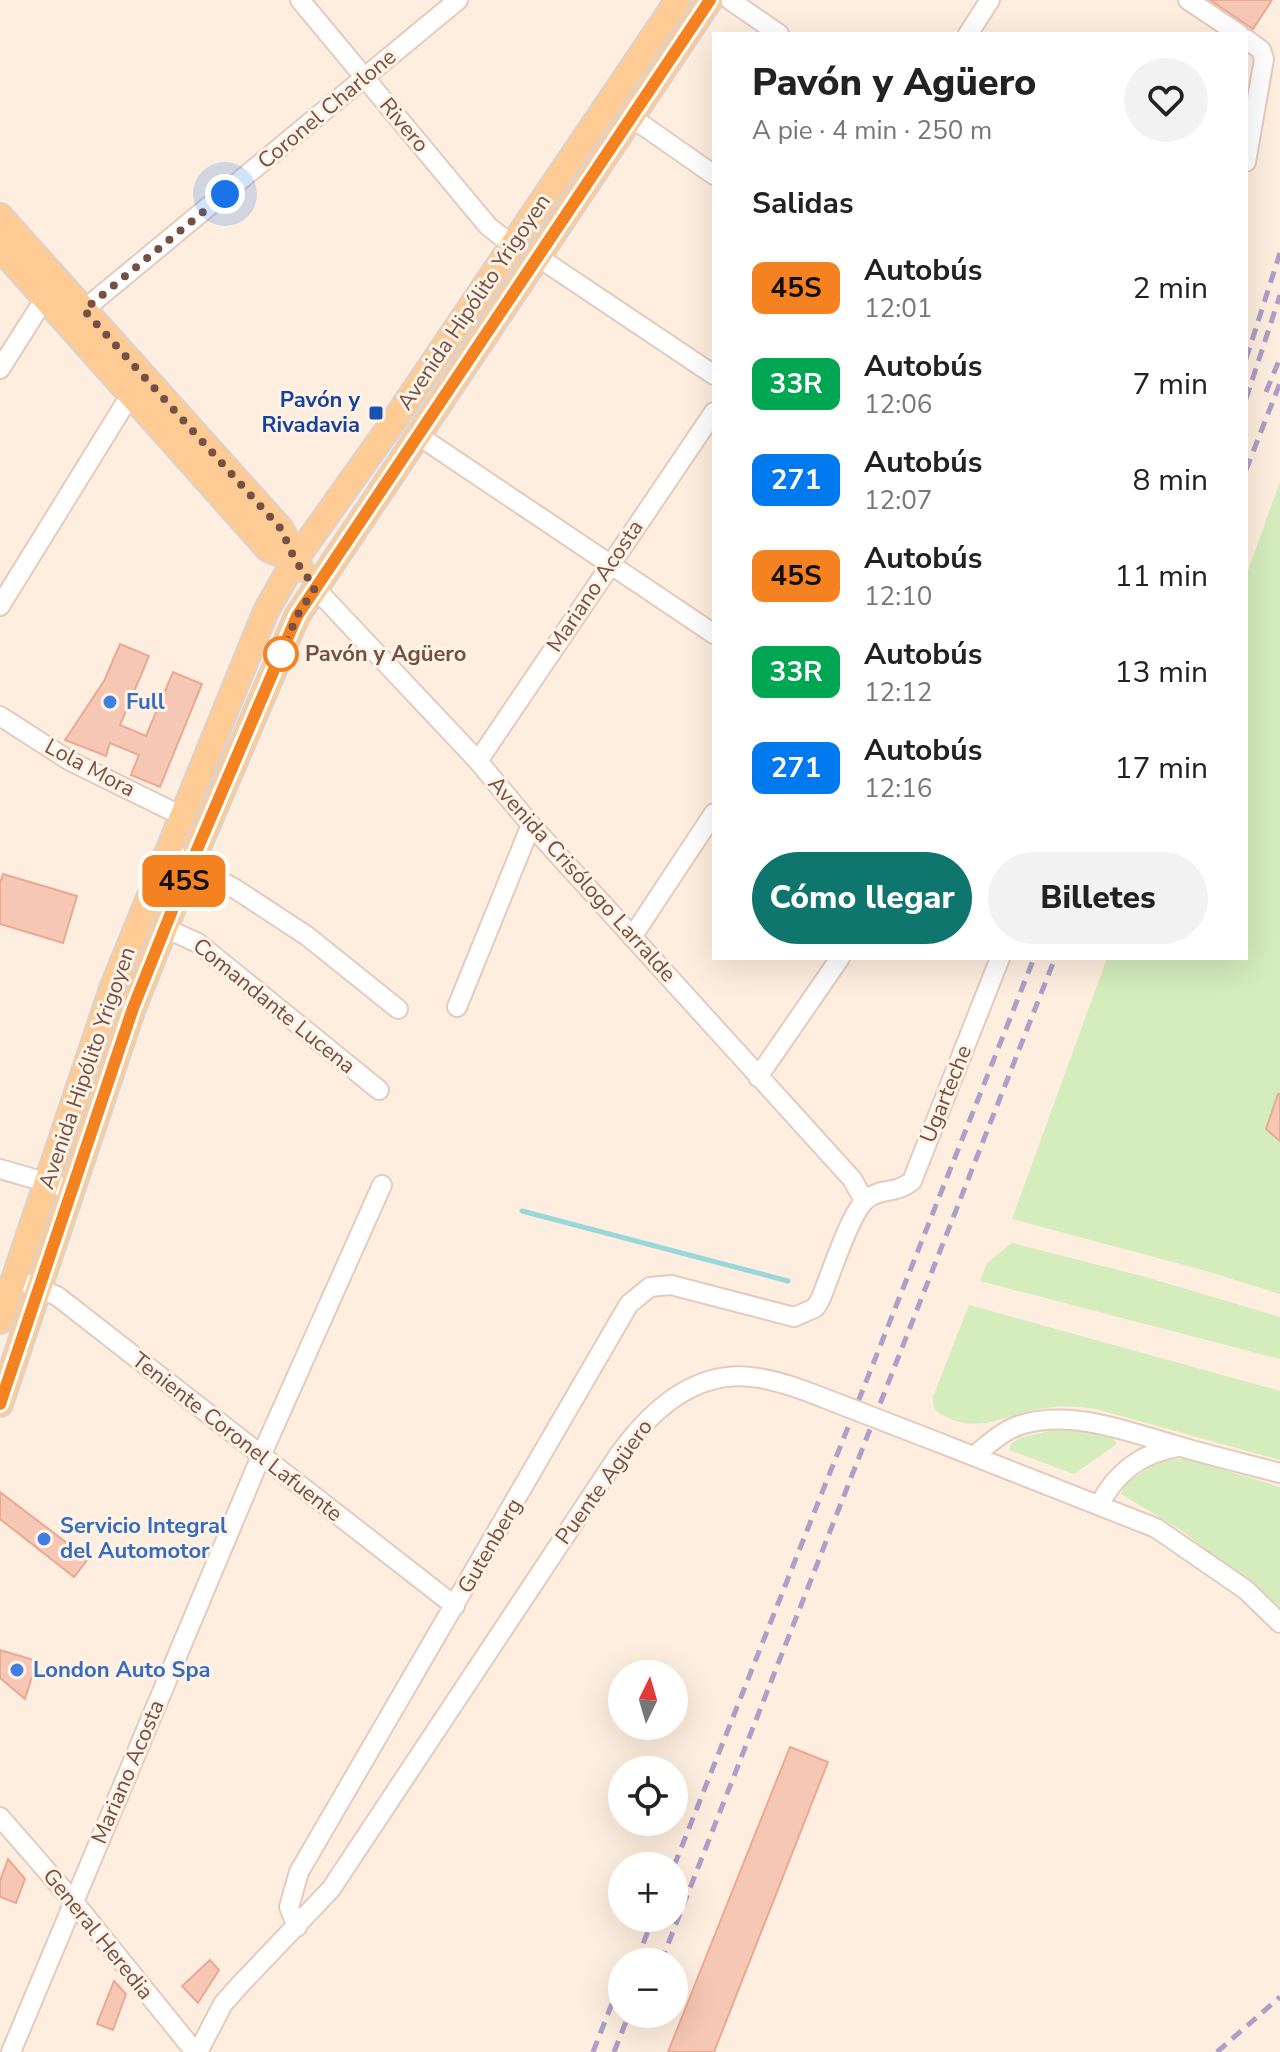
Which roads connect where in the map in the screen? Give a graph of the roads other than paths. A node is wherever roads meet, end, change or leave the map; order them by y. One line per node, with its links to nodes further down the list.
1 (300, 0): 12 (street, Rivero)
2 (458, 0): 12 (street, Coronel Charlone)
3 (678, 0): 17 (main road, Avenida Hipólito Yrigoyen)
4 (710, 0): 13 (main road, Avenida Hipólito Yrigoyen)
5 (730, 0): 8 (street)
6 (990, 0): 9 (street)
7 (1188, 0): 10 (street)
8 (776, 32)
9 (969, 32)
10 (1236, 32)
11 (1248, 40): 14 (street)
12 (365, 79): 17 (street, Rivero); 21 (street, Coronel Charlone)
13 (631, 117): 15 (street); 19 (main road, Avenida Hipólito Yrigoyen)
14 (1248, 151)
15 (712, 174)
16 (0, 216): 20 (main road)
17 (512, 245): 27 (main road, Avenida Hipólito Yrigoyen)
18 (0, 248): 20 (main road)
19 (538, 257): 23 (street); 26 (main road, Avenida Hipólito Yrigoyen)
20 (52, 291): 21 (main road); 22 (street)
21 (76, 317): 24 (main road); 27 (main road, Avenida Crisólogo Larralde)
22 (0, 369)
23 (712, 374)
24 (131, 394): 27 (main road); 30 (street)
25 (712, 415): 28 (street, Mariano Acosta)
26 (419, 436): 28 (street); 29 (main road, Avenida Hipólito Yrigoyen)
27 (295, 560): 29 (main road, Avenida Crisólogo Larralde); 34 (main road, Avenida Hipólito Yrigoyen)
28 (609, 564): 31 (street); 33 (street, Mariano Acosta)
29 (315, 588): 33 (street, Avenida Crisólogo Larralde); 38 (main road, Avenida Hipólito Yrigoyen)
30 (0, 606)
31 (712, 633)
32 (0, 716): 34 (street, Lola Mora)
33 (478, 761): 36 (street, Avenida Crisólogo Larralde)
34 (182, 816): 37 (main road, Avenida Hipólito Yrigoyen)
35 (712, 816): 40 (street)
36 (531, 825): 40 (street, Avenida Crisólogo Larralde); 43 (street)
37 (169, 851): 38 (street); 48 (main road, Avenida Hipólito Yrigoyen)
38 (191, 864): 39 (main road, Avenida Hipólito Yrigoyen); 44 (street)
39 (165, 928): 46 (street, Comandante Lucena); 50 (main road, Avenida Hipólito Yrigoyen)
40 (632, 937): 45 (street, Avenida Crisólogo Larralde)
41 (839, 960): 45 (street)
42 (999, 960): 51 (street, Ugarteche)
43 (457, 1007)
44 (398, 1009)
45 (758, 1077): 51 (street, Avenida Crisólogo Larralde)
46 (379, 1090)
47 (0, 1169): 48 (street)
48 (46, 1182): 50 (street); 52 (main road, Avenida Hipólito Yrigoyen)
49 (382, 1185): 57 (street, Mariano Acosta)
50 (72, 1191): 53 (main road, Avenida Hipólito Yrigoyen)
51 (864, 1200): 61 (street, Gutenberg)
52 (14, 1280): 53 (street, Teniente Coronel Lafuente); 54 (main road, Avenida Hipólito Yrigoyen)
53 (39, 1288): 55 (main road, Avenida Hipólito Yrigoyen); 57 (street, Teniente Coronel Lafuente)
54 (0, 1321)
55 (0, 1404)
56 (1180, 1447): 58 (street); 59 (street); 60 (street)
57 (261, 1456): 61 (street, Teniente Coronel Lafuente); 64 (street, Mariano Acosta)
58 (974, 1456): 60 (street, Puente Agüero); 65 (street, Puente Agüero, bridge)
59 (1280, 1473)
60 (1100, 1504): 62 (street, Puente Agüero)
61 (455, 1606): 65 (street, Gutenberg)
62 (1280, 1623)
63 (0, 1817): 64 (street, General Heredia)
64 (73, 1901): 66 (street, Mariano Acosta); 67 (street, General Heredia)
65 (297, 1927): 67 (street)
66 (11, 2052)
67 (196, 2052)

